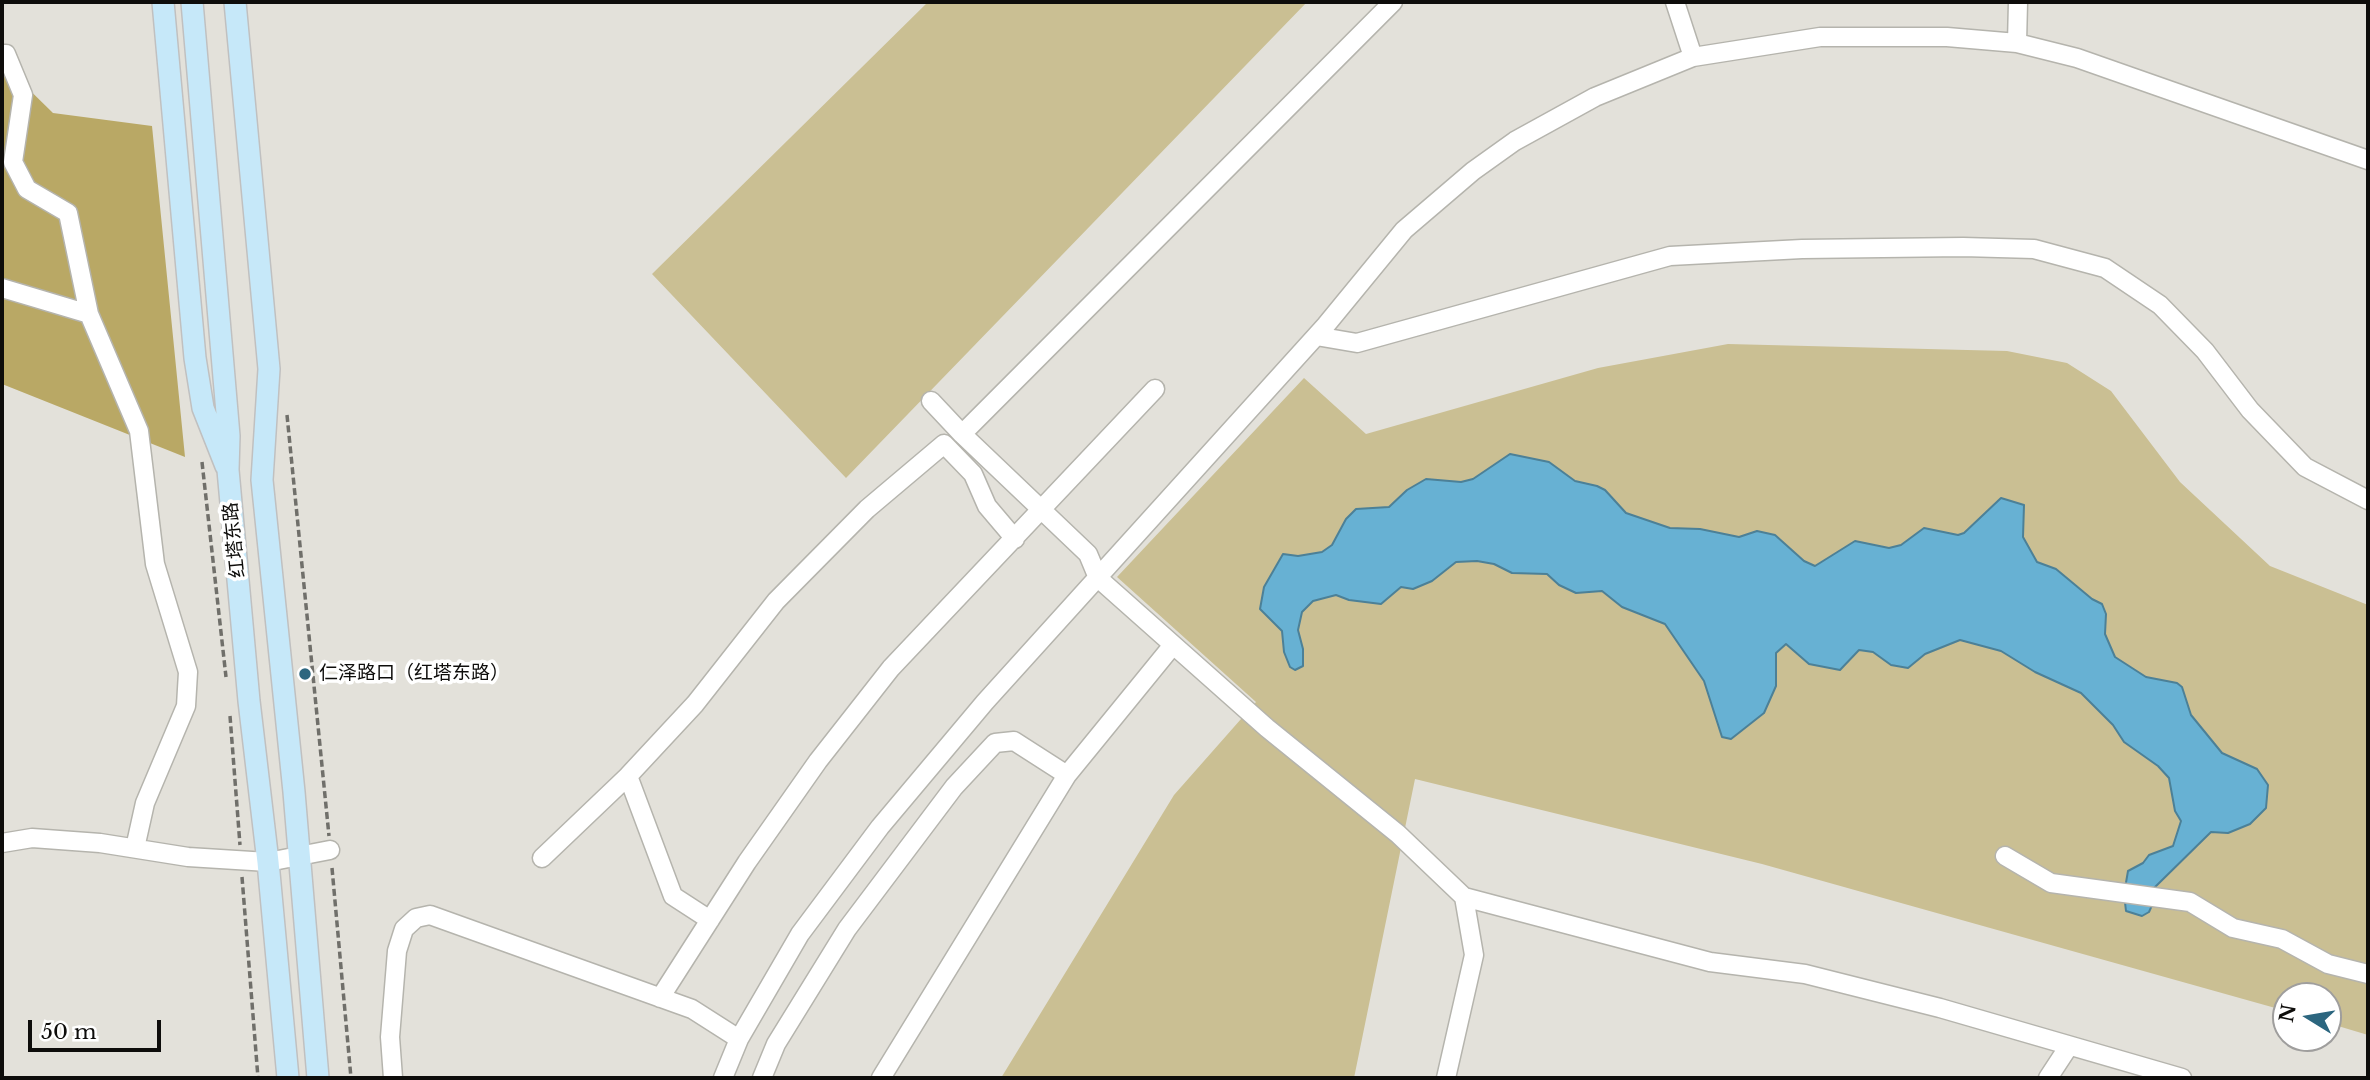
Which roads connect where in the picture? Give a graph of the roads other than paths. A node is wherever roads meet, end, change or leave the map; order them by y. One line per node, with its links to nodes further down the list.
1 (163, 2): 17 (main road)
2 (192, 2): 17 (main road, 红塔东路)
3 (235, 2): 28 (main road, 红塔东路)
4 (1393, 2): 16 (street)
5 (1675, 2): 9 (street)
6 (2018, 2): 7 (street)
7 (2017, 43): 9 (street); 10 (street)
8 (2, 54): 12 (street)
9 (1693, 57): 13 (street)
10 (2368, 160)
11 (2, 288): 12 (street)
12 (89, 314): 26 (street)
13 (1316, 336): 18 (street); 21 (street)
14 (1155, 389): 19 (street)
15 (931, 401): 16 (street)
16 (962, 434): 19 (street)
17 (228, 470): 31 (main road, 红塔东路)
18 (2368, 499)
19 (1042, 510): 20 (street); 21 (street)
20 (1015, 539): 24 (street); 33 (street)
21 (1098, 578): 22 (street); 36 (street)
22 (1173, 645): 23 (street); 32 (street)
23 (1067, 775): 42 (street); 43 (street)
24 (628, 776): 30 (street); 33 (street)
25 (2, 843): 26 (street)
26 (135, 848): 31 (street)
27 (330, 850): 28 (street)
28 (299, 856): 31 (street); 39 (main road, 红塔东路)
29 (2004, 856): 34 (street)
30 (542, 858)
31 (268, 862): 38 (main road, 红塔东路)
32 (1464, 897): 37 (street); 44 (street)
33 (710, 920): 35 (street)
34 (2368, 974)
35 (660, 998): 36 (street); 40 (street)
36 (739, 1039): 41 (street)
37 (2069, 1046): 45 (street); 46 (street)
38 (288, 1078)
39 (318, 1078)
40 (393, 1078)
41 (723, 1078)
42 (762, 1078)
43 (881, 1078)
44 (1446, 1078)
45 (2048, 1078)
46 (2182, 1078)

